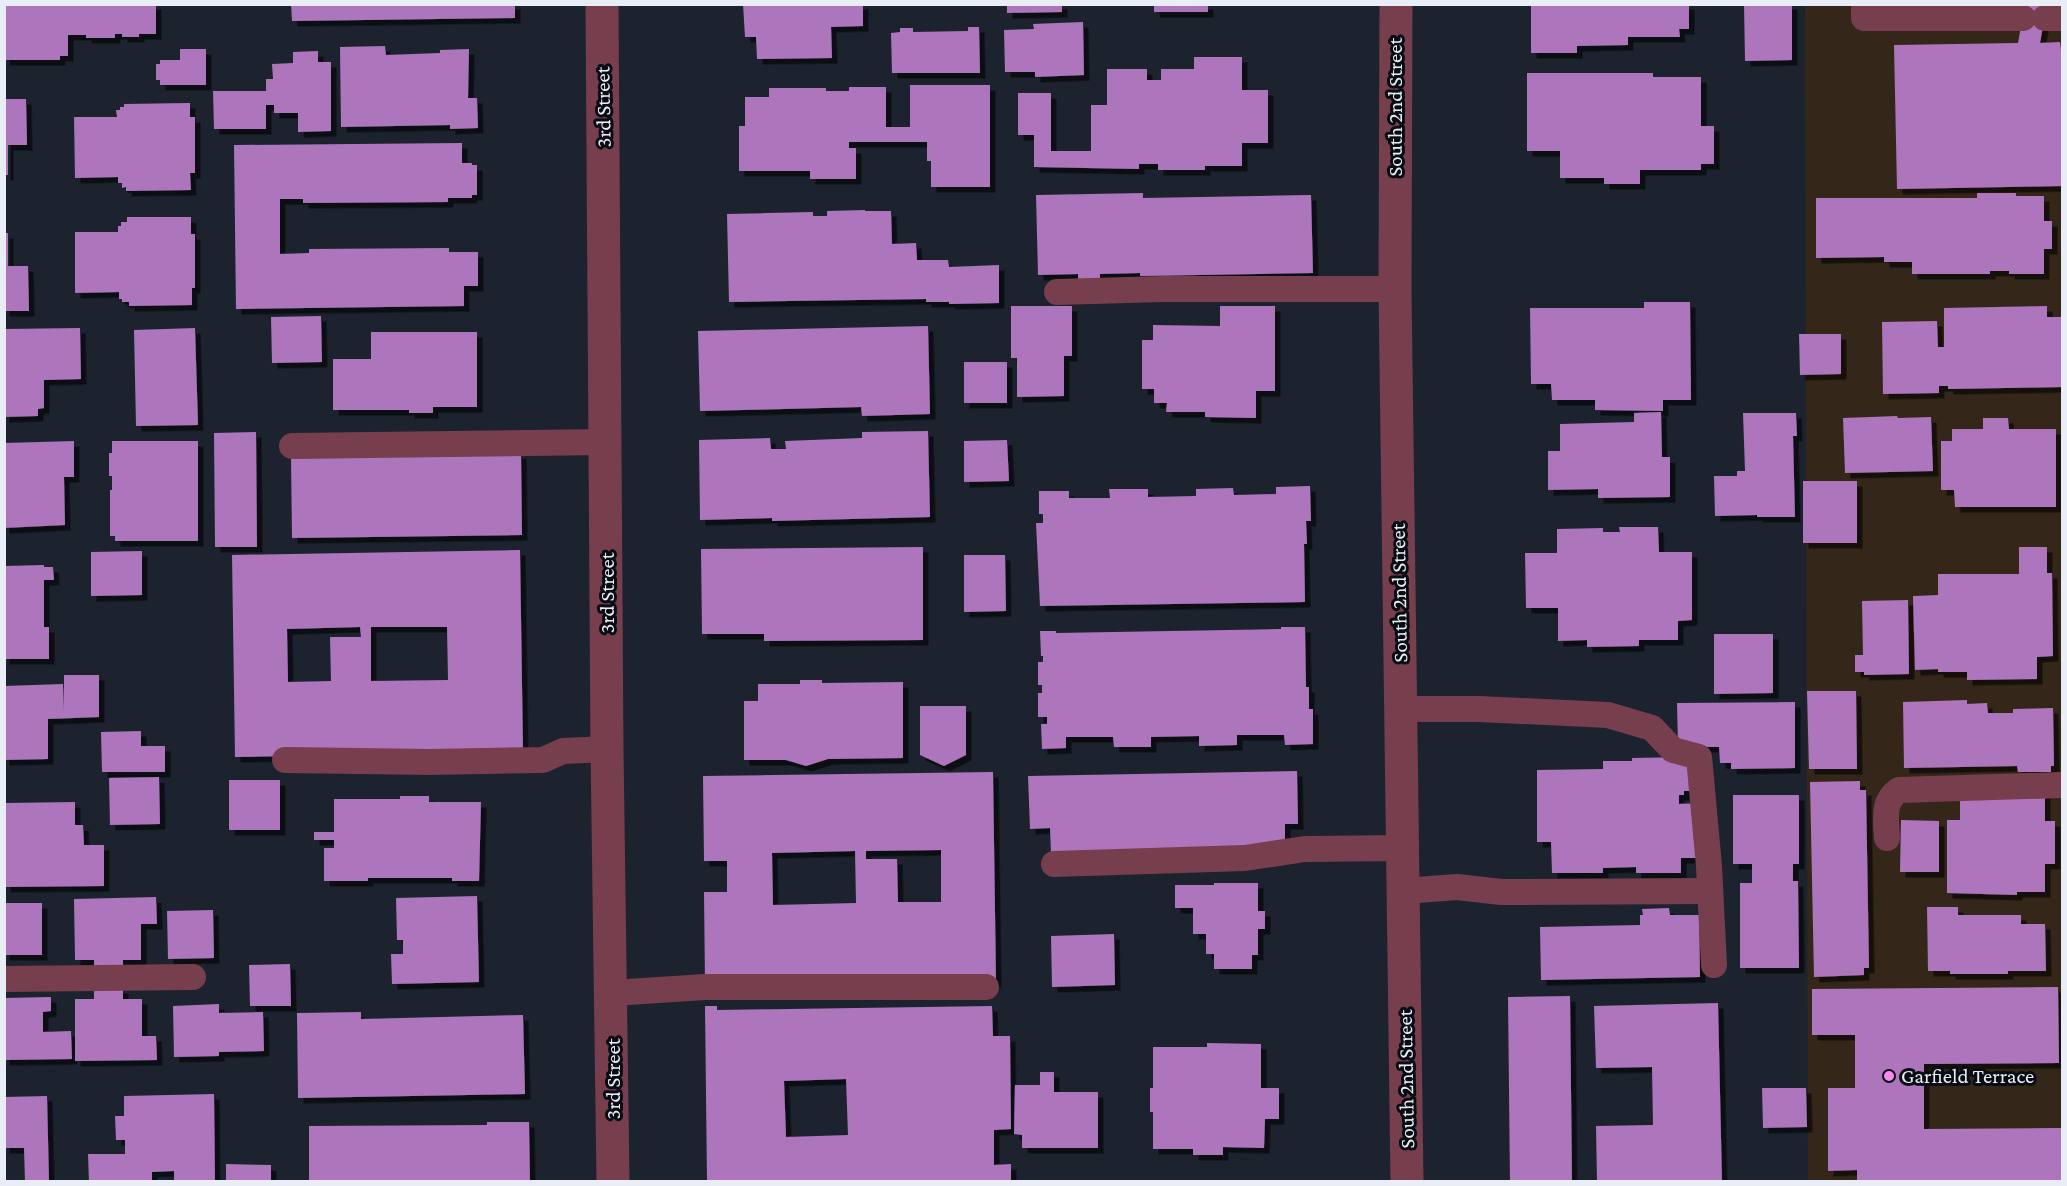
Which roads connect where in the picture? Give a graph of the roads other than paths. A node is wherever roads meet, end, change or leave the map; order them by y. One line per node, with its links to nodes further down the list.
1 (602, 4): 7 (street, 3rd Street)
2 (1395, 4): 5 (street, South 2nd Street)
3 (1864, 4): 4 (lane)
4 (2043, 18)
5 (1395, 289): 6 (lane); 9 (street, South 2nd Street)
6 (1057, 292)
7 (606, 442): 8 (lane); 10 (street, 3rd Street)
8 (292, 446)
9 (1400, 710): 14 (street, South 2nd Street); 17 (lane)
10 (608, 749): 11 (lane); 22 (street, 3rd Street)
11 (285, 760)
12 (2062, 785): 13 (lane)
13 (1887, 838)
14 (1402, 848): 15 (lane); 16 (street, South 2nd Street)
15 (1053, 864)
16 (1404, 891): 17 (lane); 24 (street, South 2nd Street)
17 (1710, 891): 18 (lane)
18 (1714, 965)
19 (193, 977): 20 (lane)
20 (4, 979)
21 (986, 987): 22 (lane)
22 (612, 993): 23 (street, 3rd Street)
23 (613, 1182)
24 (1407, 1182)

